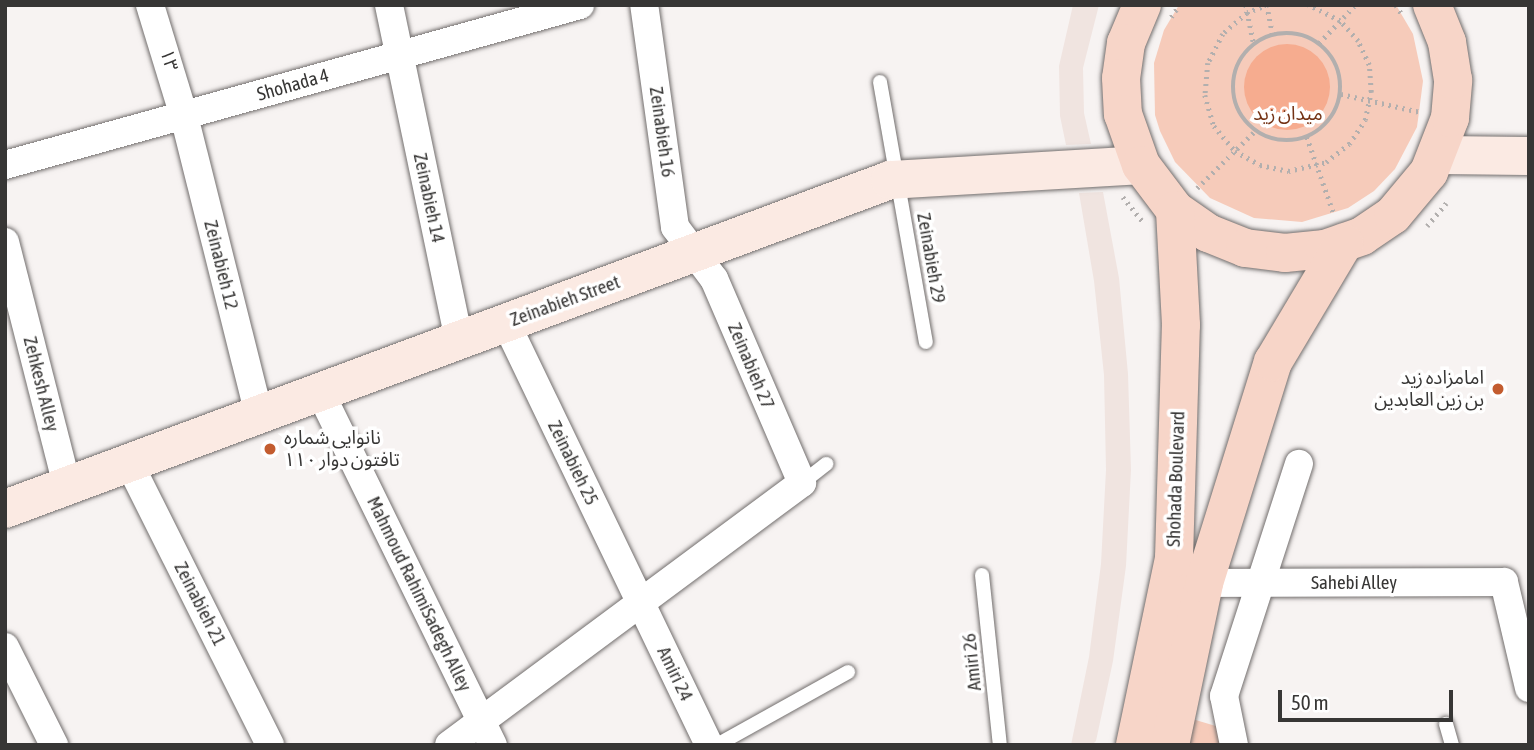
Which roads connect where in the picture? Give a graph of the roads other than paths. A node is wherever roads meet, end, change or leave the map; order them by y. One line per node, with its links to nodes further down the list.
1 (150, 5): 11 (street, ۱۳)
2 (389, 5): 9 (street, Zeinabieh 14)
3 (580, 5): 9 (street, Shohada 4)
4 (644, 5): 20 (street, Zeinabieh 16)
5 (1142, 5): 15 (main road)
6 (1455, 5): 8 (main road)
7 (1419, 13): 8 (main road)
8 (1447, 42): 12 (main road)
9 (399, 56): 11 (street, Shohada 4); 22 (street, Zeinabieh 14)
10 (880, 82): 16 (lane, Zeinabieh 29)
11 (184, 116): 14 (street, Shohada 4); 25 (street, Zeinabieh 12)
12 (1455, 155): 13 (street); 18 (main road)
13 (1529, 156)
14 (5, 166)
15 (1124, 166): 16 (street, Zeinabieh Street); 17 (main road)
16 (898, 180): 20 (street, Zeinabieh Street); 23 (lane, Zeinabieh 29)
17 (1192, 193): 18 (main road); 50 (main road, Shohada Boulevard)
18 (1336, 221): 33 (main road)
19 (5, 242): 30 (street, Zehkesh Alley)
20 (695, 253): 21 (street, Zeinabieh Street); 29 (street, Zeinabieh 27)
21 (506, 323): 22 (street, Zeinabieh Street); 35 (street, Zeinabieh 25)
22 (459, 341): 24 (street, Zeinabieh Street)
23 (926, 342)
24 (320, 392): 25 (street, Zeinabieh Street); 43 (street, Mahmoud RahimiSadegh Alley)
25 (259, 415): 26 (street, Zeinabieh Street)
26 (129, 463): 30 (street, Zeinabieh Street); 45 (street, Zeinabieh 21)
27 (826, 464): 29 (lane)
28 (1299, 464): 34 (street)
29 (802, 483): 35 (street)
30 (67, 486): 31 (street, Zeinabieh Street)
31 (5, 509)
32 (982, 575): 49 (lane, Amiri 26)
33 (1204, 583): 34 (street, Sahebi Alley); 40 (main road)
34 (1261, 583): 37 (street, Sahebi Alley); 41 (street)
35 (640, 603): 43 (street); 47 (street, Amiri 24)
36 (5, 647): 44 (street)
37 (1525, 651): 39 (street)
38 (848, 672): 48 (lane)
39 (1529, 688)
40 (1180, 695): 41 (street); 51 (main road)
41 (1224, 695): 52 (street)
42 (1446, 724): 53 (lane)
43 (487, 733): 46 (street)
44 (54, 745)
45 (270, 745)
46 (449, 745)
47 (709, 745)
48 (717, 745)
49 (1000, 745)
50 (1135, 745)
51 (1170, 745)
52 (1234, 745)
53 (1452, 745)

